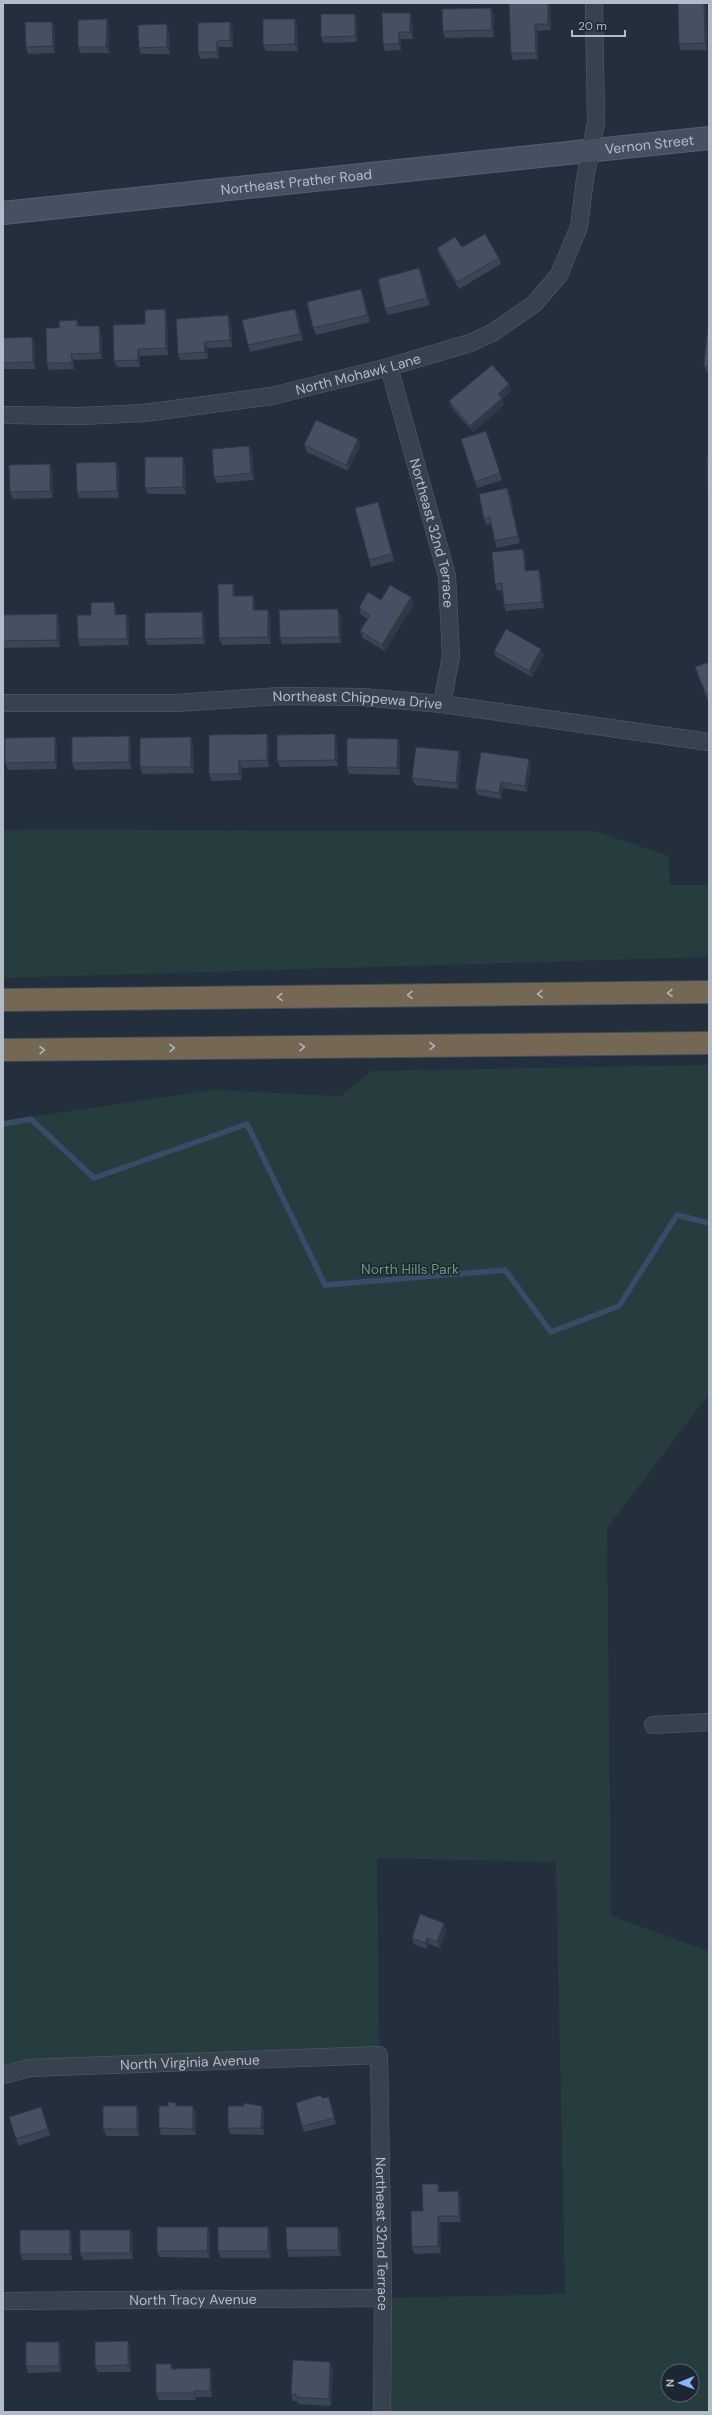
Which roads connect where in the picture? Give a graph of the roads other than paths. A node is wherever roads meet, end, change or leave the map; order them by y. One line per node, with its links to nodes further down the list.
1 (594, 3): 3 (street, North Mohawk Lane)
2 (709, 138): 3 (main road, Vernon Street)
3 (589, 151): 4 (main road, Northeast Prather Road); 5 (street, North Mohawk Lane)
4 (3, 213)
5 (389, 367): 6 (street, North Mohawk Lane); 8 (street, Northeast 32nd Terrace)
6 (3, 415)
7 (3, 703): 8 (street, Northeast Chippewa Drive)
8 (442, 704): 9 (street, Northeast Chippewa Drive)
9 (709, 742)
10 (709, 992): 11 (highway, one-way to 11)
11 (3, 1000)
12 (709, 1043): 13 (highway, one-way to 12)
13 (3, 1050)
14 (709, 1722): 15 (street)
15 (653, 1725)
16 (379, 2055): 17 (street, North Virginia Avenue); 18 (street, Northeast 32nd Terrace)
17 (3, 2074)
18 (383, 2298): 19 (street, North Tracy Avenue); 20 (street, Northeast 32nd Terrace)
19 (3, 2301)
20 (382, 2412)

